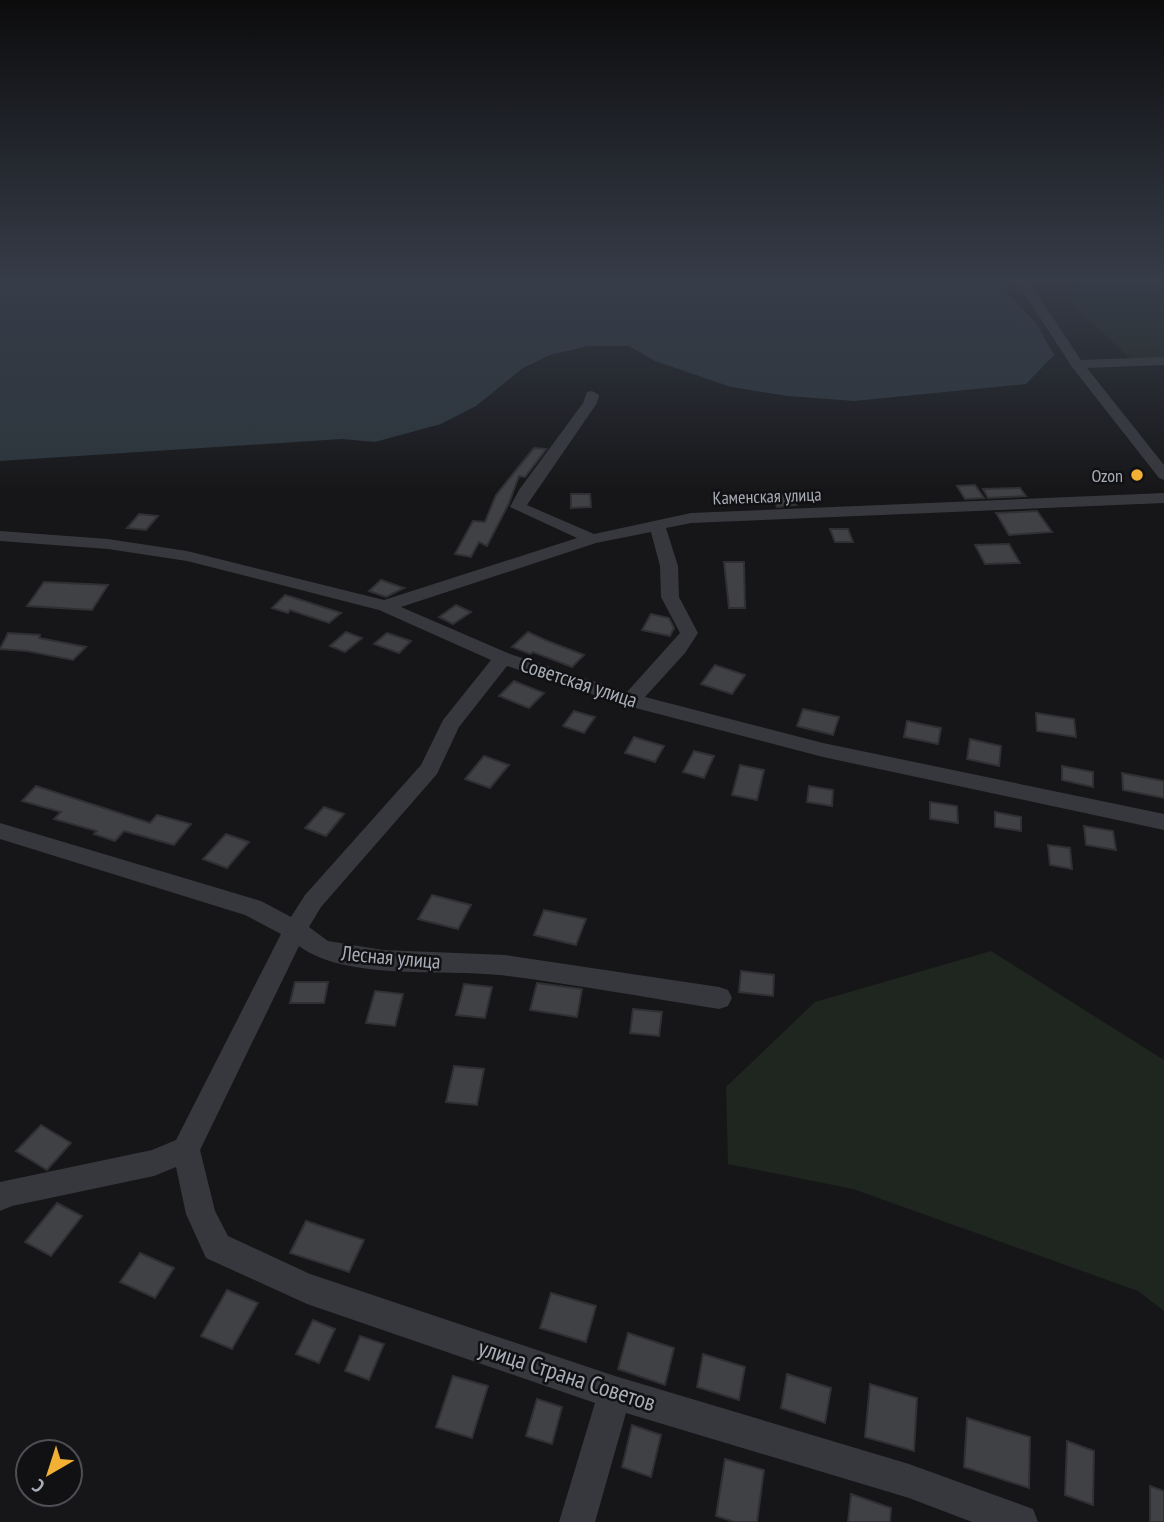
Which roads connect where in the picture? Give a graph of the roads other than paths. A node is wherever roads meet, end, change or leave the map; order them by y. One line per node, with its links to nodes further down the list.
1 (1068, 350): 3 (street)
2 (1164, 361): 3 (street)
3 (1077, 364): 5 (street)
4 (592, 395): 9 (street)
5 (1164, 475)
6 (1164, 498): 7 (street, Каменская улица)
7 (657, 525): 9 (street, Каменская улица); 12 (street)
8 (0, 536): 10 (street, Советская улица)
9 (592, 539): 10 (street, Каменская улица)
10 (385, 606): 11 (street, Советская улица)
11 (503, 658): 12 (street, Советская улица); 15 (street)
12 (631, 700): 13 (street, Советская улица)
13 (1164, 822)
14 (0, 831): 15 (street, Лесная улица)
15 (295, 930): 16 (street, Лесная улица); 17 (street)
16 (719, 998)
17 (186, 1149): 18 (street); 19 (street, улица Страна Советов)
18 (0, 1197)
19 (615, 1393): 20 (street); 21 (street, улица Страна Советов)
20 (577, 1522)
21 (1020, 1522)

